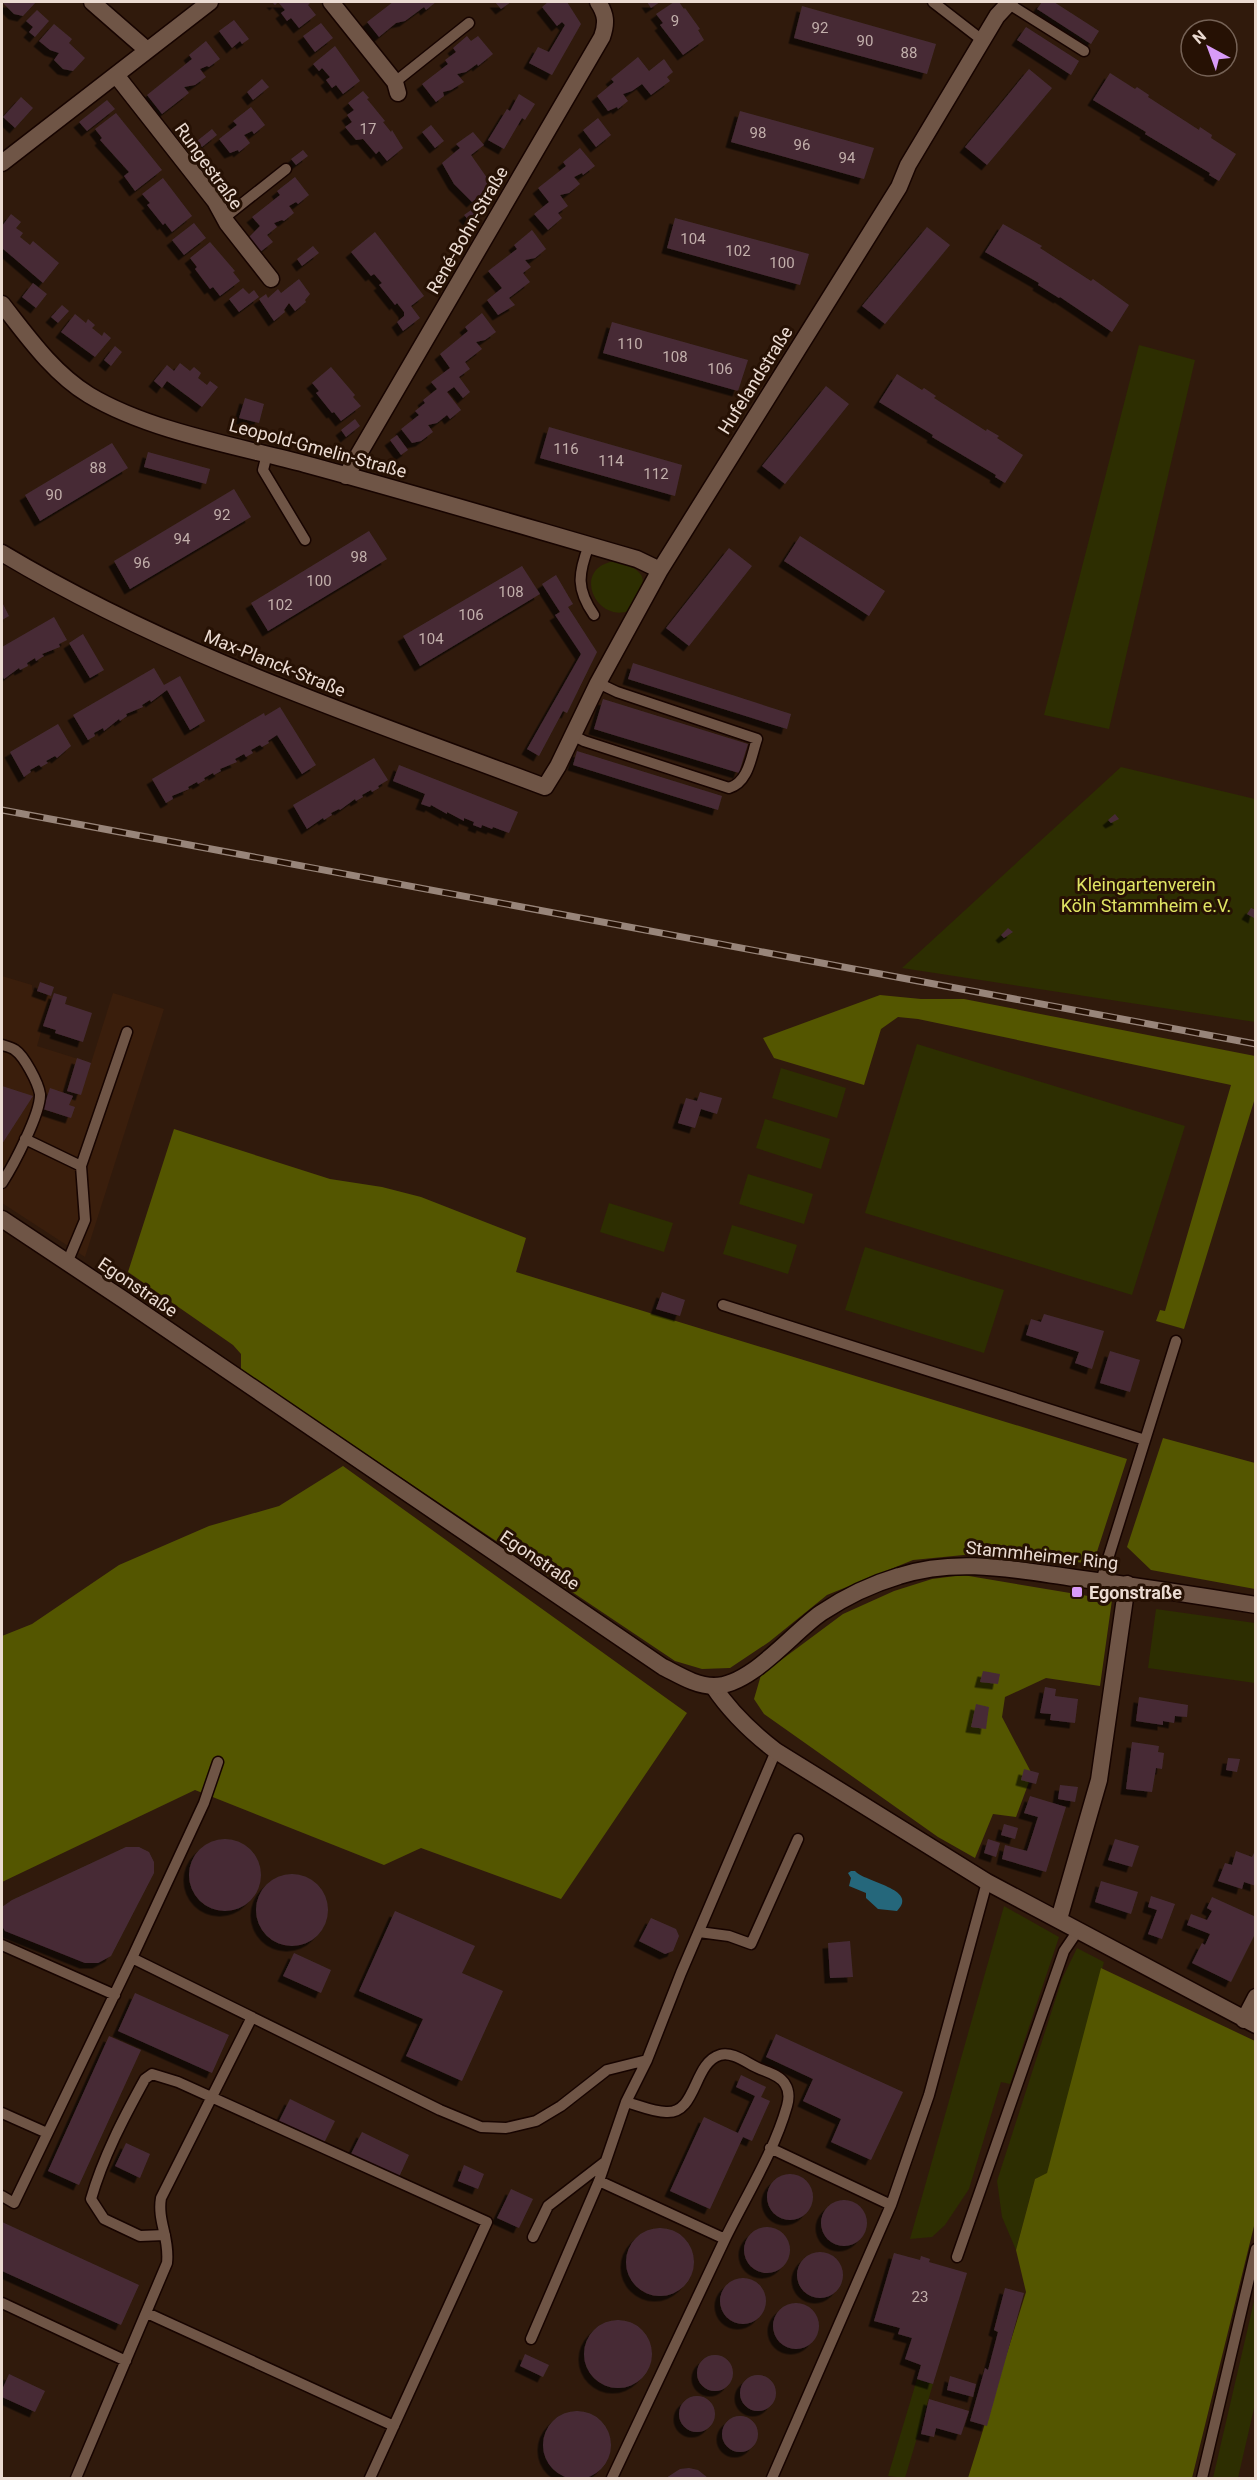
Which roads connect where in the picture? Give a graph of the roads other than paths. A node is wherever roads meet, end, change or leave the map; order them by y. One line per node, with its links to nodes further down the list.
1 (92, 2): 9 (street)
2 (210, 2): 9 (street)
3 (331, 2): 12 (street)
4 (598, 2): 19 (street, René-Bohn-Straße)
5 (933, 2): 8 (lane)
6 (1010, 3): 8 (street, Hufelandstraße); 10 (lane)
7 (469, 23): 12 (lane)
8 (982, 40): 23 (street, Hufelandstraße)
9 (147, 50): 11 (street)
10 (1084, 51)
11 (116, 75): 13 (street); 15 (street, Rungestraße)
12 (396, 87)
13 (2, 163)
14 (286, 169): 15 (lane)
15 (224, 218): 16 (street, Rungestraße)
16 (271, 279)
17 (2, 304): 18 (street, Leopold-Gmelin-Straße)
18 (267, 454): 19 (street, Leopold-Gmelin-Straße); 20 (lane)
19 (346, 476): 21 (street, Leopold-Gmelin-Straße)
20 (305, 540)
21 (590, 545): 23 (street, Leopold-Gmelin-Straße); 24 (lane)
22 (2, 553): 27 (street, Max-Planck-Straße)
23 (660, 570): 25 (street, Hufelandstraße)
24 (594, 615)
25 (598, 683): 26 (street, Hufelandstraße); 26 (lane)
26 (572, 735): 27 (street, Hufelandstraße)
27 (545, 787)
28 (127, 1032): 31 (lane)
29 (2, 1045): 30 (lane)
30 (25, 1139): 31 (lane); 32 (lane)
31 (81, 1166): 34 (lane)
32 (2, 1183)
33 (2, 1219): 34 (street, Egonstraße)
34 (67, 1263): 41 (street, Egonstraße)
35 (723, 1305): 37 (lane)
36 (1176, 1341): 37 (lane)
37 (1145, 1440): 38 (lane)
38 (1101, 1581): 39 (street, Stammheimer Ring); 41 (street, Stammheimer Ring)
39 (1127, 1584): 40 (street, Stammheimer Ring); 46 (street)
40 (1256, 1605)
41 (713, 1686): 42 (street)
42 (776, 1751): 45 (street); 48 (lane)
43 (218, 1762): 50 (lane)
44 (798, 1839): 48 (lane)
45 (987, 1882): 46 (street); 64 (lane)
46 (1059, 1919): 47 (street)
47 (1078, 1929): 54 (street); 69 (lane)
48 (699, 1932): 55 (lane)
49 (2, 1945): 51 (lane)
50 (132, 1958): 51 (lane); 53 (lane)
51 (115, 1995): 59 (lane)
52 (1256, 1997): 54 (street)
53 (252, 2017): 55 (lane); 56 (lane)
54 (1250, 2023)
55 (647, 2060): 57 (lane)
56 (211, 2098): 65 (lane); 65 (lane); 74 (lane)
57 (626, 2102): 60 (lane); 61 (lane)
58 (2, 2113): 59 (lane)
59 (47, 2133): 63 (lane)
60 (770, 2148): 64 (lane); 67 (lane)
61 (605, 2162): 62 (lane); 66 (lane)
62 (599, 2181): 67 (lane); 72 (lane)
63 (2, 2196)
64 (891, 2205): 78 (lane)
65 (165, 2235): 71 (lane)
66 (533, 2237)
67 (725, 2239): 77 (lane)
68 (1256, 2249): 79 (lane)
69 (957, 2258)
70 (2, 2303): 73 (lane)
71 (147, 2313): 73 (lane); 74 (lane)
72 (531, 2339)
73 (126, 2361): 75 (lane)
74 (394, 2426): 76 (lane)
75 (76, 2478)
76 (370, 2478)
77 (612, 2478)
78 (772, 2478)
79 (1202, 2478)

